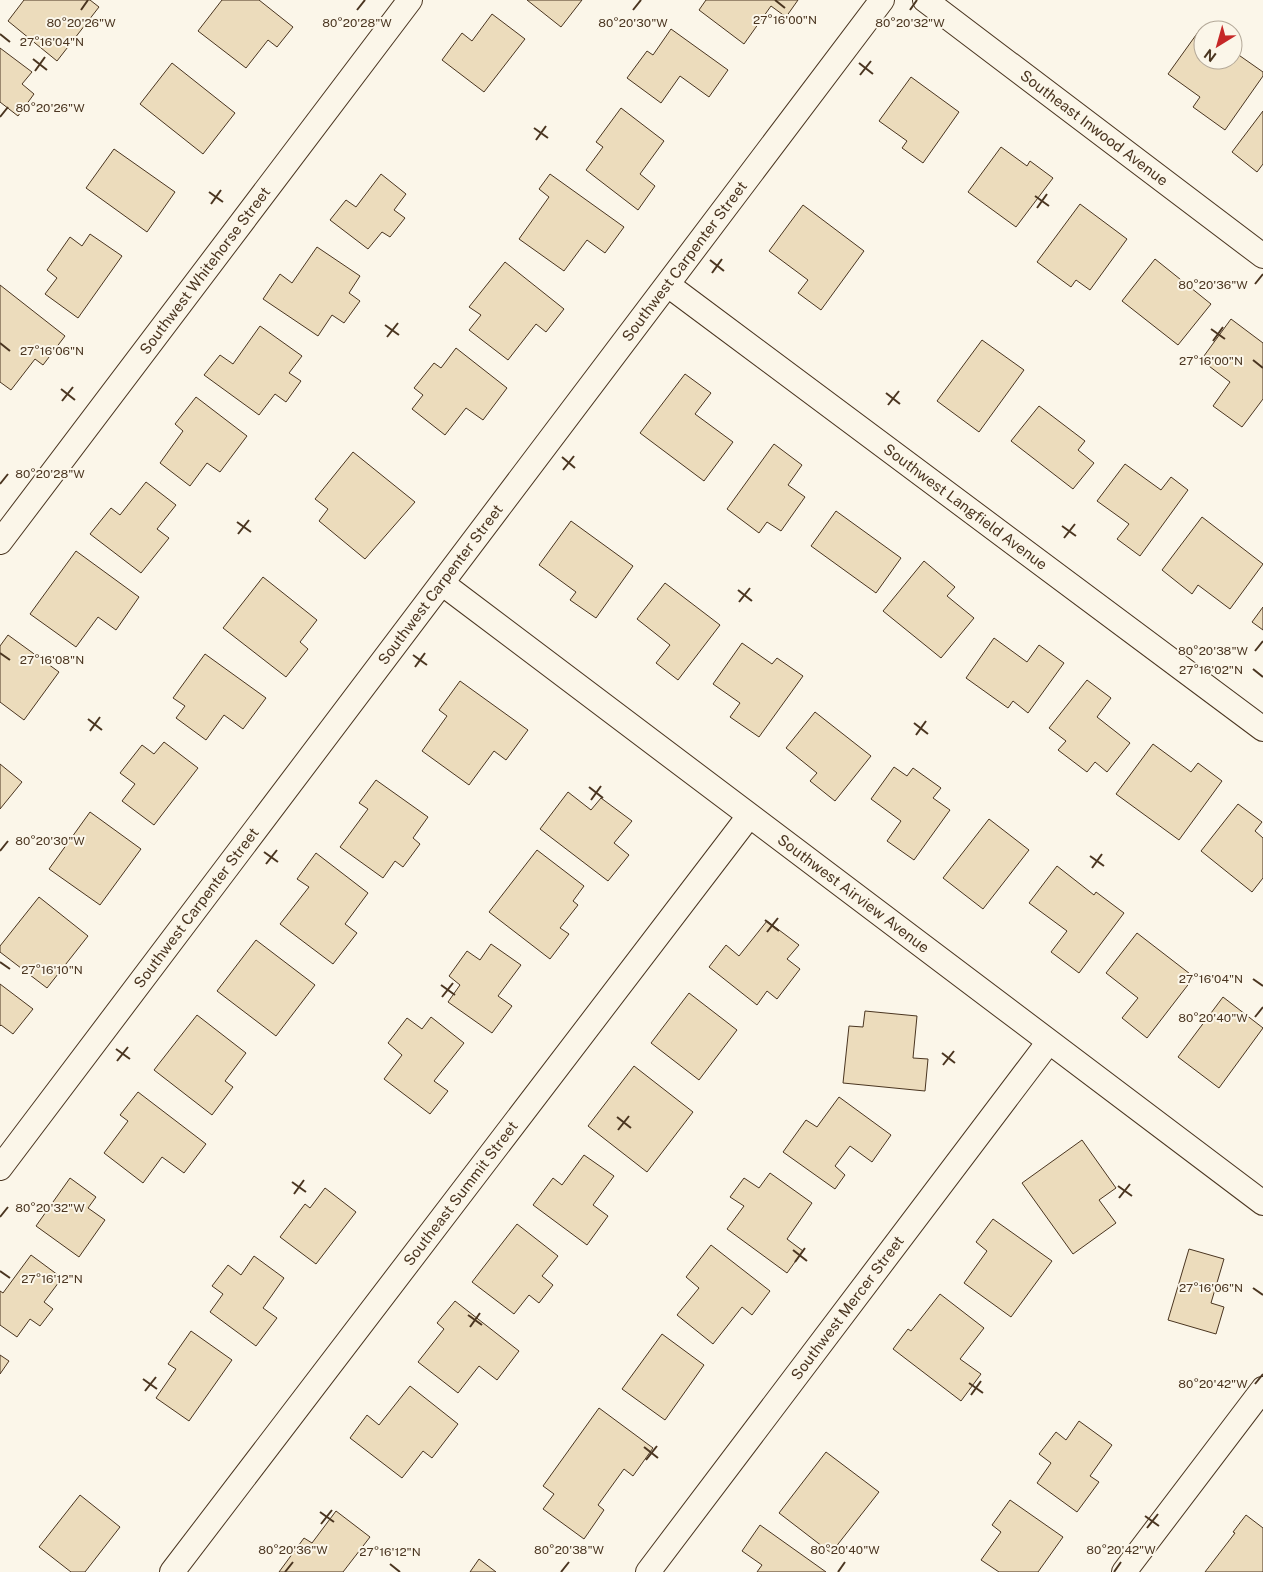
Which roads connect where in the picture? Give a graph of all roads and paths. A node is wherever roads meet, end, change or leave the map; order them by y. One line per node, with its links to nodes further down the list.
1 (410, 0): 6 (street, Southwest Whitehorse Street)
2 (882, 0): 5 (street, Southwest Carpenter Street)
3 (925, 0): 4 (street, Southeast Inwood Avenue)
4 (1263, 256)
5 (668, 285): 7 (street, Southwest Carpenter Street); 8 (street, Southwest Langfield Avenue)
6 (0, 542)
7 (443, 584): 9 (street, Southwest Airview Avenue); 11 (street, Southwest Carpenter Street)
8 (1263, 729)
9 (748, 816): 10 (street, Southwest Airview Avenue); 14 (street, Southeast Summit Street)
10 (1048, 1043): 12 (street, Southwest Airview Avenue); 15 (street, Southwest Mercer Street)
11 (0, 1168)
12 (1263, 1203)
13 (1263, 1389): 16 (street)
14 (172, 1572)
15 (648, 1572)
16 (1124, 1572)

